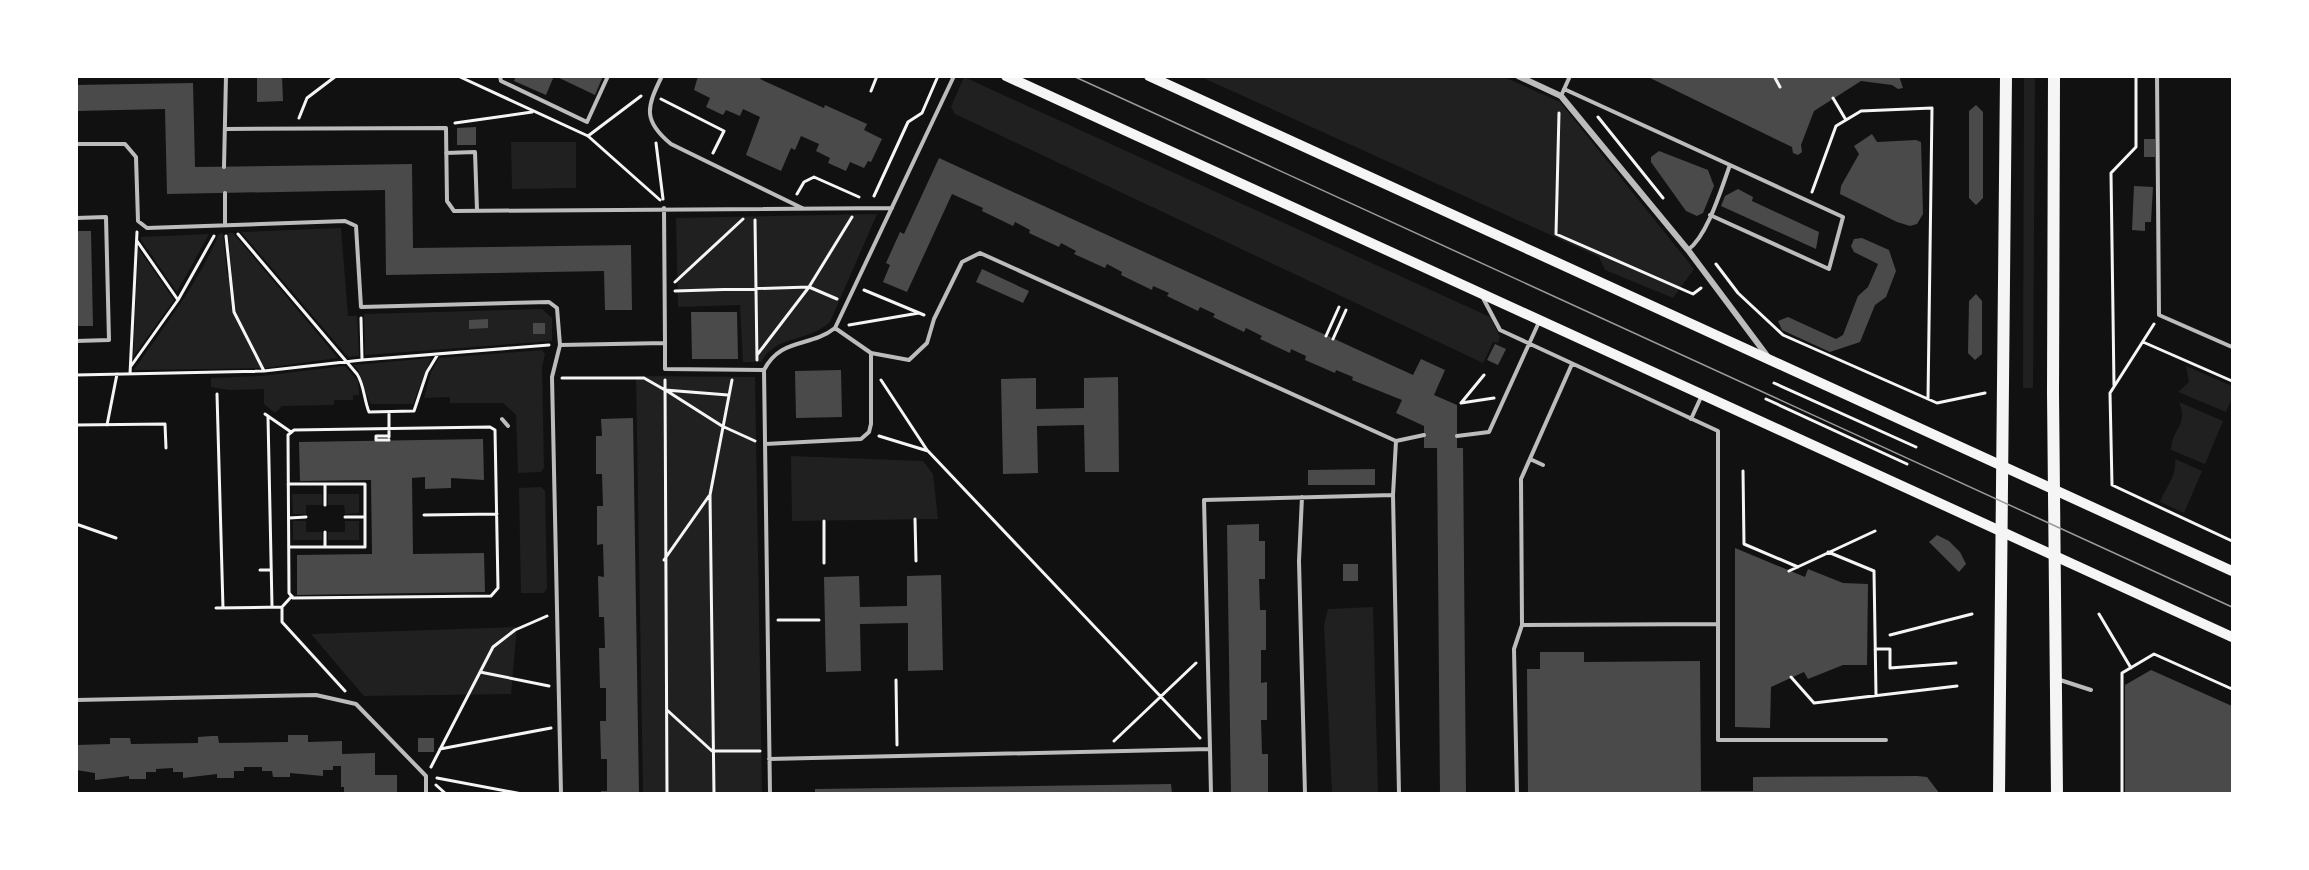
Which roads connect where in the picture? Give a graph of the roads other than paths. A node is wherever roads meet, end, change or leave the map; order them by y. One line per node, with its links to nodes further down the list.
1 (226, 76): 14 (lane)
2 (500, 76): 3 (lane)
3 (608, 76)
4 (662, 76): 21 (lane)
5 (954, 76): 22 (lane)
6 (1006, 76): 28 (main road)
7 (1149, 76): 37 (main road)
8 (1518, 76): 13 (street)
9 (1570, 76): 13 (lane)
10 (2006, 76): 50 (main road)
11 (2054, 76): 51 (main road)
12 (2157, 76): 35 (lane)
13 (1562, 93): 17 (lane); 27 (street)
14 (226, 129): 16 (lane); 18 (lane)
15 (76, 144): 26 (lane)
16 (446, 153): 23 (lane); 23 (lane)
17 (1730, 165): 24 (lane); 24 (lane)
18 (224, 167)
19 (225, 193): 26 (lane)
20 (664, 208): 21 (lane); 23 (lane); 32 (lane)
21 (804, 208): 22 (lane)
22 (892, 208): 30 (lane)
23 (477, 210)
24 (1710, 214): 27 (lane)
25 (76, 218): 31 (lane)
26 (227, 223): 34 (lane)
27 (1688, 250): 37 (street)
28 (1482, 296): 29 (main road); 33 (lane)
29 (1540, 321): 33 (lane); 40 (main road)
30 (835, 328): 36 (lane); 39 (lane)
31 (76, 341)
32 (665, 344): 34 (lane); 39 (lane)
33 (1529, 344): 38 (lane); 45 (lane)
34 (560, 345): 67 (lane)
35 (2232, 347)
36 (871, 353): 46 (lane); 47 (lane)
37 (1771, 360): 50 (main road)
38 (1572, 364): 42 (lane); 48 (lane)
39 (764, 370): 47 (lane)
40 (1702, 395): 42 (lane); 54 (main road)
41 (502, 419): 43 (lane)
42 (1691, 419): 57 (lane)
43 (508, 426)
44 (1424, 435): 46 (lane)
45 (1457, 436)
46 (1396, 441): 52 (lane)
47 (765, 444): 65 (lane)
48 (1530, 459): 49 (lane); 58 (lane)
49 (1543, 465)
50 (2003, 466): 51 (main road); 54 (main road)
51 (2055, 490): 55 (main road); 56 (main road)
52 (1394, 495): 53 (lane); 71 (lane)
53 (1302, 497): 64 (lane); 70 (lane)
54 (2003, 533): 55 (main road); 73 (main road)
55 (2056, 558): 59 (main road); 60 (main road)
56 (2232, 571)
57 (1718, 624): 58 (lane); 63 (lane)
58 (1522, 625): 72 (lane)
59 (2232, 637)
60 (2057, 679): 61 (lane); 74 (main road)
61 (2091, 690)
62 (76, 700): 66 (lane)
63 (1886, 740)
64 (1210, 749): 65 (lane); 69 (lane)
65 (769, 759): 68 (lane)
66 (426, 794)
67 (561, 794)
68 (770, 794)
69 (1211, 794)
70 (1305, 794)
71 (1399, 794)
72 (1517, 794)
73 (1999, 794)
74 (2057, 794)

